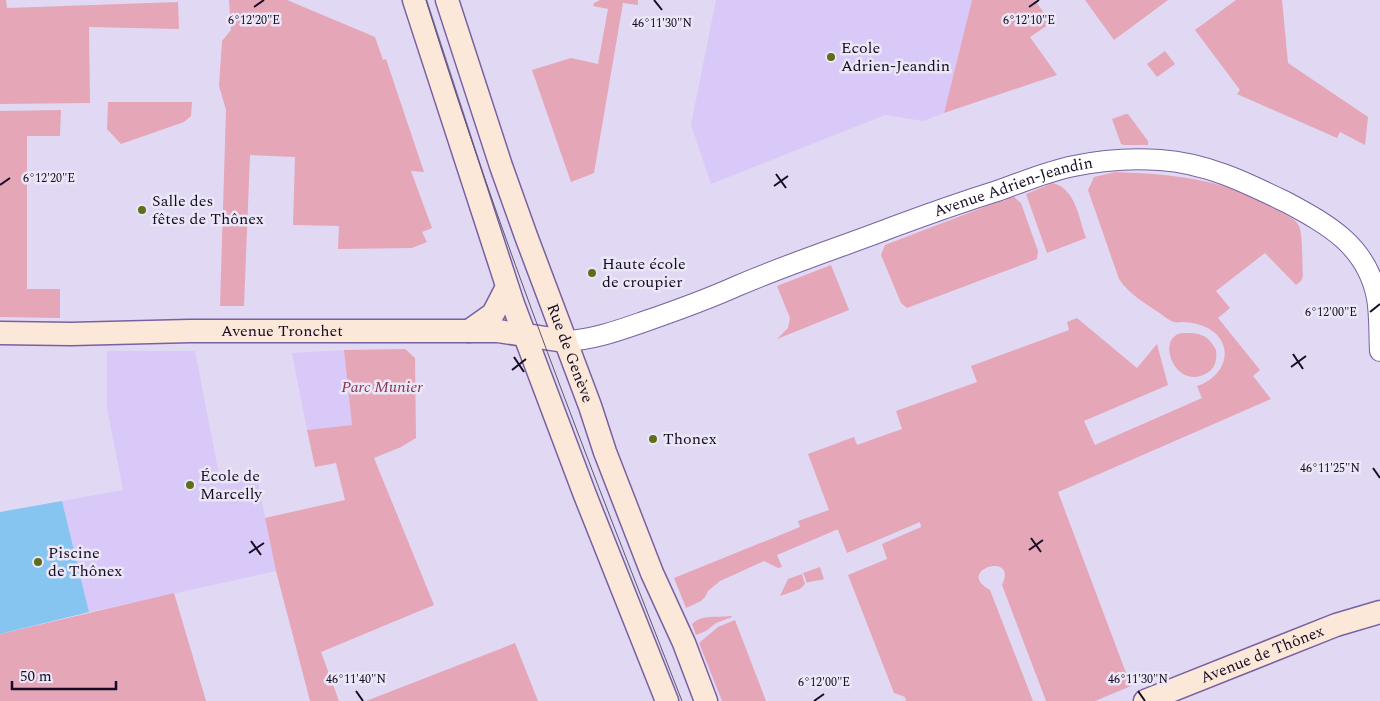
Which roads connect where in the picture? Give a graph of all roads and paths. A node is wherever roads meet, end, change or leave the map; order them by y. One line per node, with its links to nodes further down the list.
1 (414, 0): 3 (main road)
2 (447, 0): 7 (main road, Rue de Genève)
3 (507, 287): 4 (main road); 6 (main road)
4 (469, 331): 5 (main road, Avenue Tronchet); 6 (main road, Avenue Tronchet)
5 (0, 333)
6 (524, 334): 7 (main road, Avenue Tronchet); 10 (main road)
7 (565, 341): 8 (street, Avenue Adrien-Jeandin); 11 (main road, Rue de Genève)
8 (1380, 350)
9 (1380, 612): 12 (main road, Avenue de Thônex)
10 (667, 701)
11 (706, 701)
12 (1145, 701)

